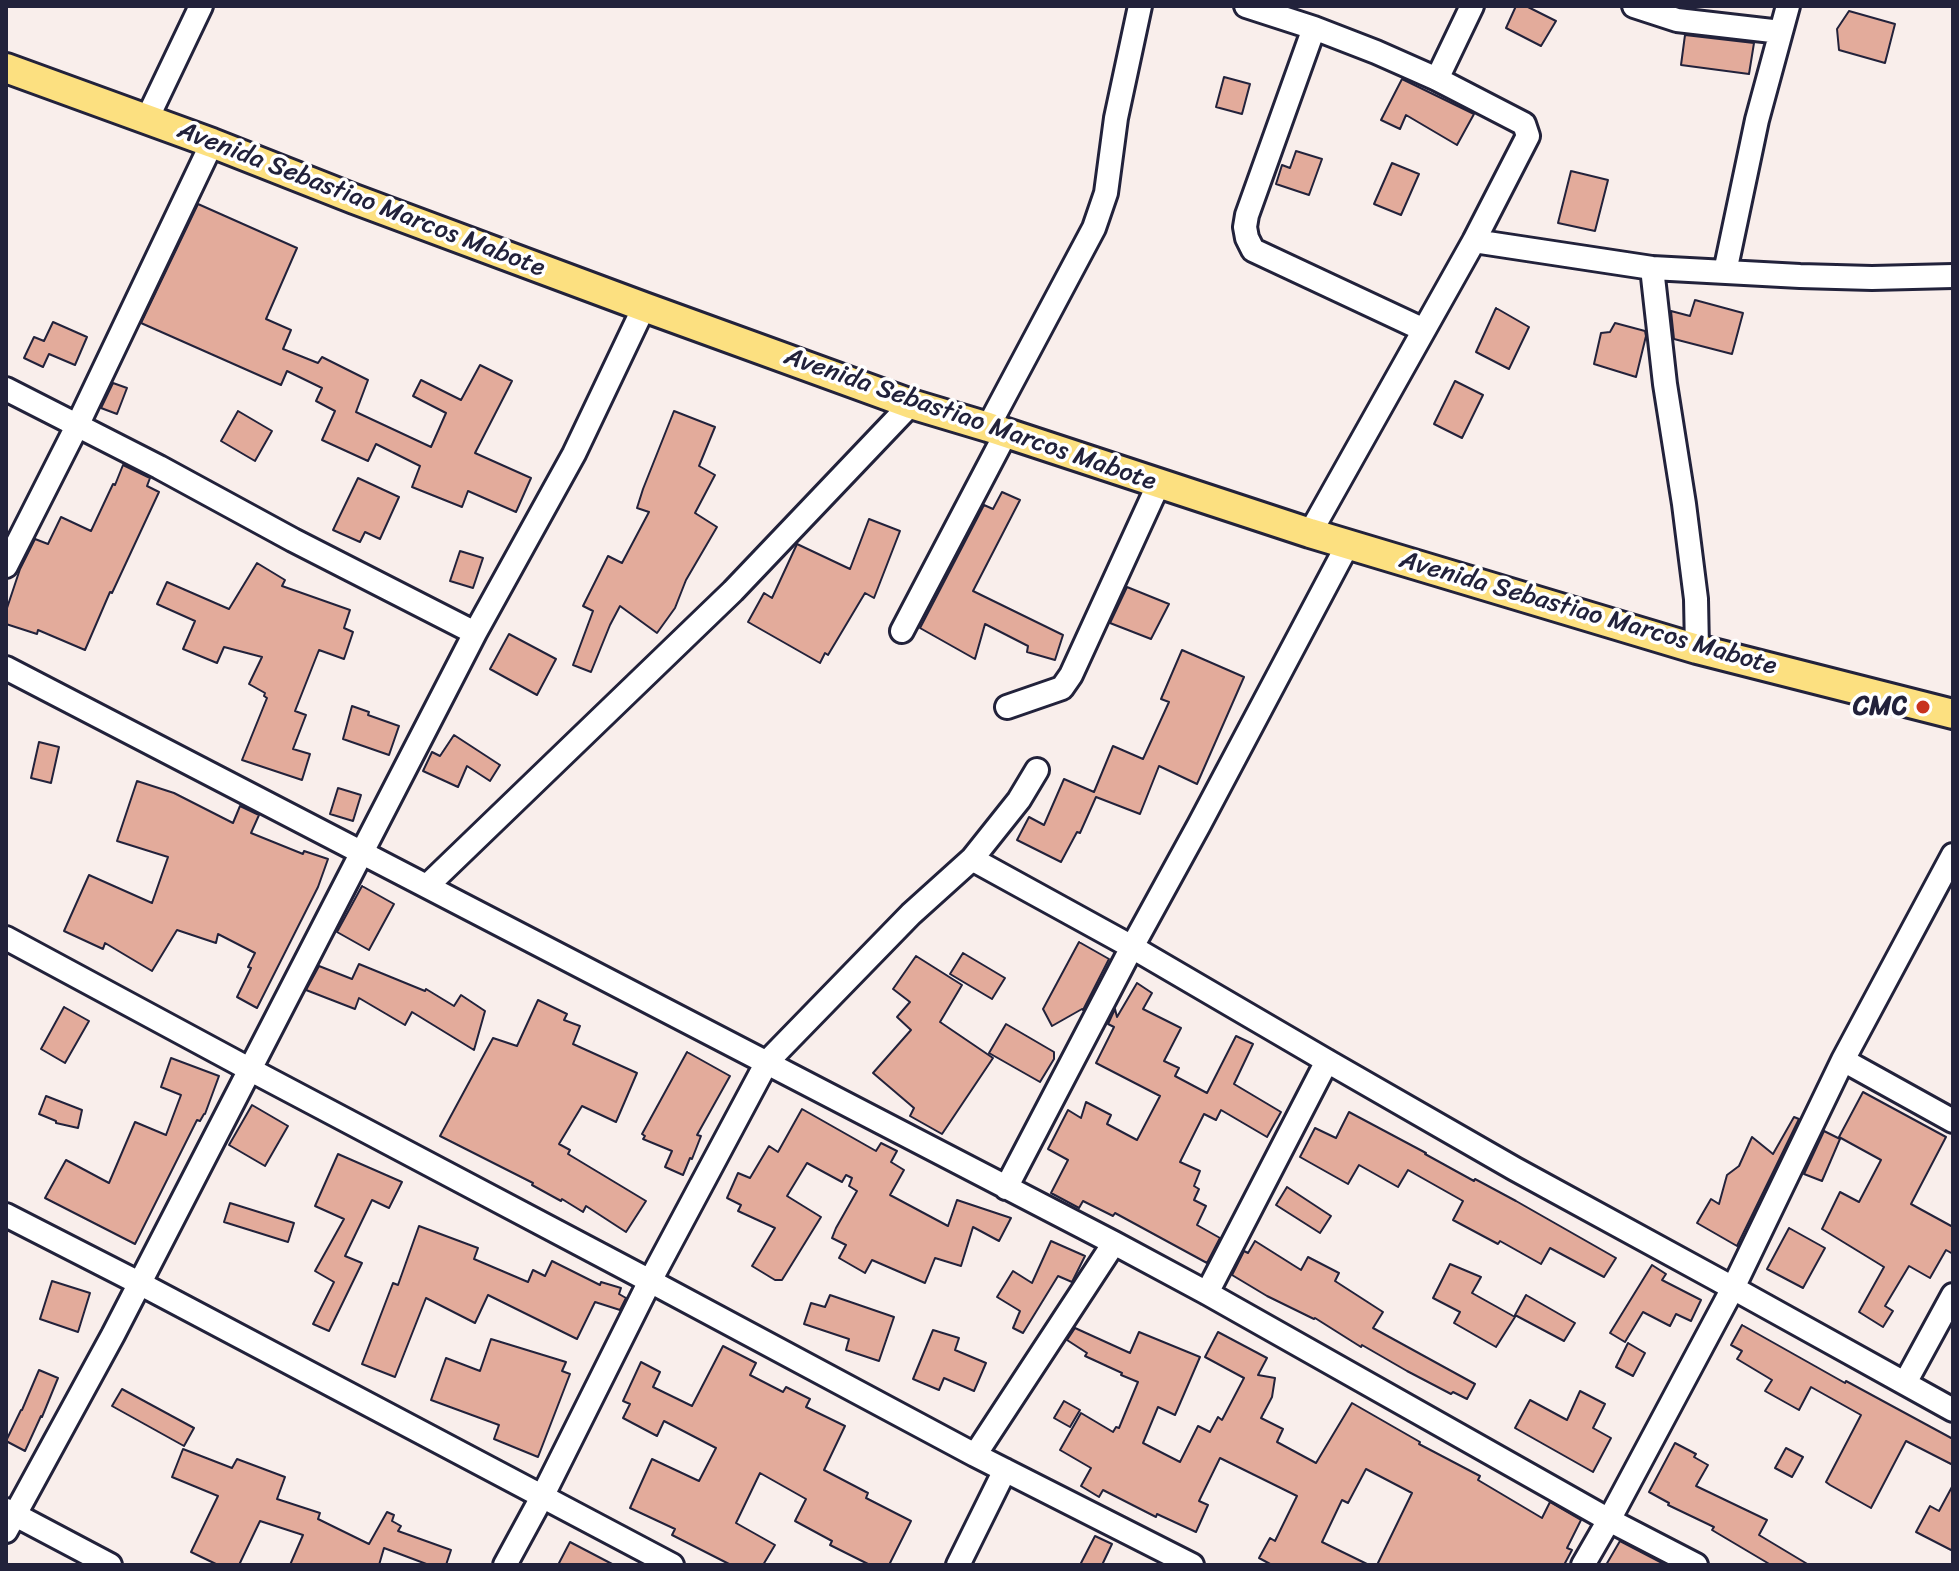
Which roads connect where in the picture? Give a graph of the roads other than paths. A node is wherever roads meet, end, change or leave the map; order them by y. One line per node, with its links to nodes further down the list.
1 (201, 6): 11 (street)
2 (1140, 6): 22 (street)
3 (1246, 6): 7 (street)
4 (1472, 6): 10 (street)
5 (1634, 6): 8 (street)
6 (1788, 6): 8 (street)
7 (1314, 28): 10 (street); 18 (street)
8 (1781, 32): 15 (street)
9 (6, 68): 11 (main road, Avenida Sebastiao Marcos Mabote)
10 (1437, 79): 13 (street)
11 (147, 119): 12 (main road, Avenida Sebastiao Marcos Mabote)
12 (212, 143): 17 (main road, Avenida Sebastiao Marcos Mabote); 21 (street)
13 (1474, 241): 14 (street); 18 (street)
14 (1652, 268): 15 (street); 29 (street)
15 (1725, 272): 16 (street)
16 (1953, 276)
17 (644, 307): 20 (main road, Avenida Sebastiao Marcos Mabote); 28 (street)
18 (1424, 330): 24 (street)
19 (6, 389): 21 (street)
20 (911, 404): 22 (main road, Avenida Sebastiao Marcos Mabote); 37 (street)
21 (77, 426): 26 (street); 28 (street)
22 (997, 430): 23 (main road, Avenida Sebastiao Marcos Mabote); 27 (street)
23 (1159, 483): 24 (main road, Avenida Sebastiao Marcos Mabote); 31 (street)
24 (1310, 533): 25 (main road, Avenida Sebastiao Marcos Mabote)
25 (1348, 544): 29 (main road, Avenida Sebastiao Marcos Mabote); 39 (street)
26 (6, 566)
27 (902, 631)
28 (475, 633): 34 (street)
29 (1697, 649): 32 (main road, Avenida Sebastiao Marcos Mabote)
30 (6, 668): 34 (street)
31 (1007, 707)
32 (1953, 714)
33 (1037, 770): 36 (street)
34 (362, 852): 37 (street); 43 (street)
35 (1953, 855): 40 (street)
36 (972, 859): 39 (street); 42 (street)
37 (427, 886): 42 (street)
38 (6, 938): 43 (street)
39 (1132, 947): 41 (street); 45 (street)
40 (1843, 1060): 44 (street); 50 (street)
41 (1327, 1061): 50 (street); 51 (street)
42 (767, 1062): 45 (street); 48 (street)
43 (249, 1069): 48 (street); 49 (street)
44 (1953, 1121)
45 (1006, 1188): 47 (street)
46 (6, 1215): 49 (street)
47 (1114, 1243): 51 (street); 55 (street)
48 (650, 1281): 55 (street); 57 (street)
49 (139, 1283): 57 (street); 58 (street)
50 (1733, 1288): 53 (street); 59 (street)
51 (1207, 1293): 59 (street)
52 (1953, 1295): 53 (street)
53 (1905, 1383): 54 (street)
54 (1953, 1410)
55 (975, 1455): 56 (street)
56 (1005, 1470): 63 (street); 64 (street)
57 (542, 1497): 61 (street); 62 (street)
58 (9, 1519): 60 (street)
59 (1609, 1520): 65 (street); 66 (street)
60 (110, 1565)
61 (505, 1565)
62 (672, 1565)
63 (958, 1565)
64 (1192, 1565)
65 (1583, 1565)
66 (1696, 1565)

